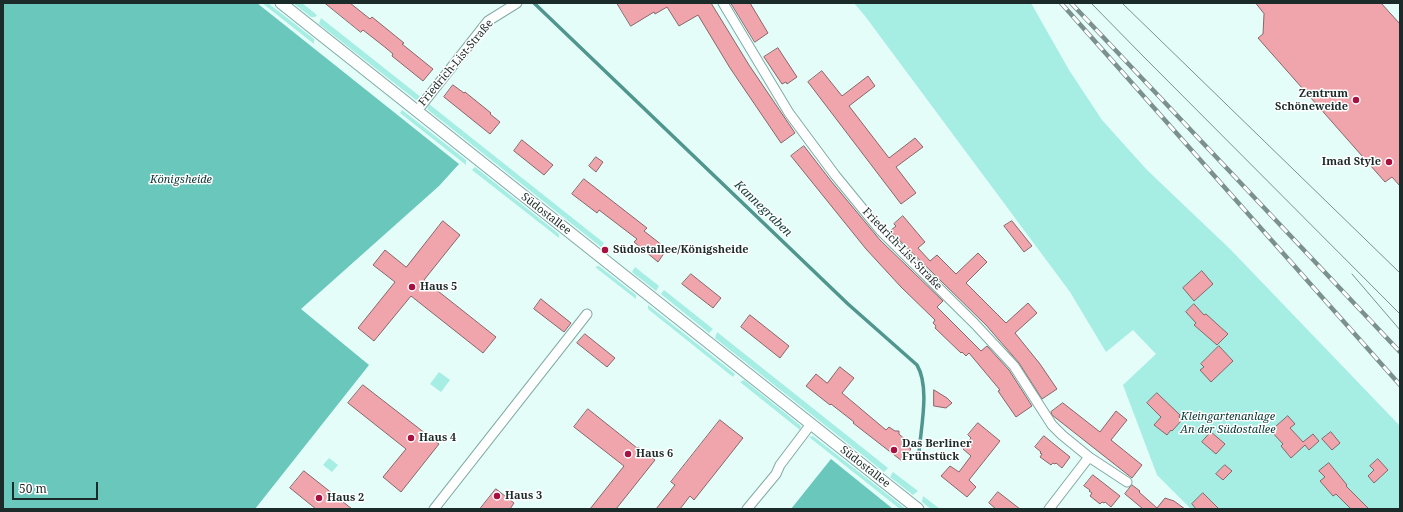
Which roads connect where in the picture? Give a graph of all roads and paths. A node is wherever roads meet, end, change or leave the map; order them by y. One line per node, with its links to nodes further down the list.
1 (281, 3): 4 (street, Südostallee)
2 (517, 3): 4 (street, Friedrich-List-Straße)
3 (723, 3): 7 (street, Friedrich-List-Straße)
4 (417, 111): 6 (street, Südostallee)
5 (587, 314): 9 (street)
6 (811, 424): 10 (street); 11 (street, Südostallee)
7 (1089, 457): 8 (street, Friedrich-List-Straße); 12 (street)
8 (1126, 482)
9 (434, 509)
10 (747, 509)
11 (918, 509)
12 (1049, 509)

